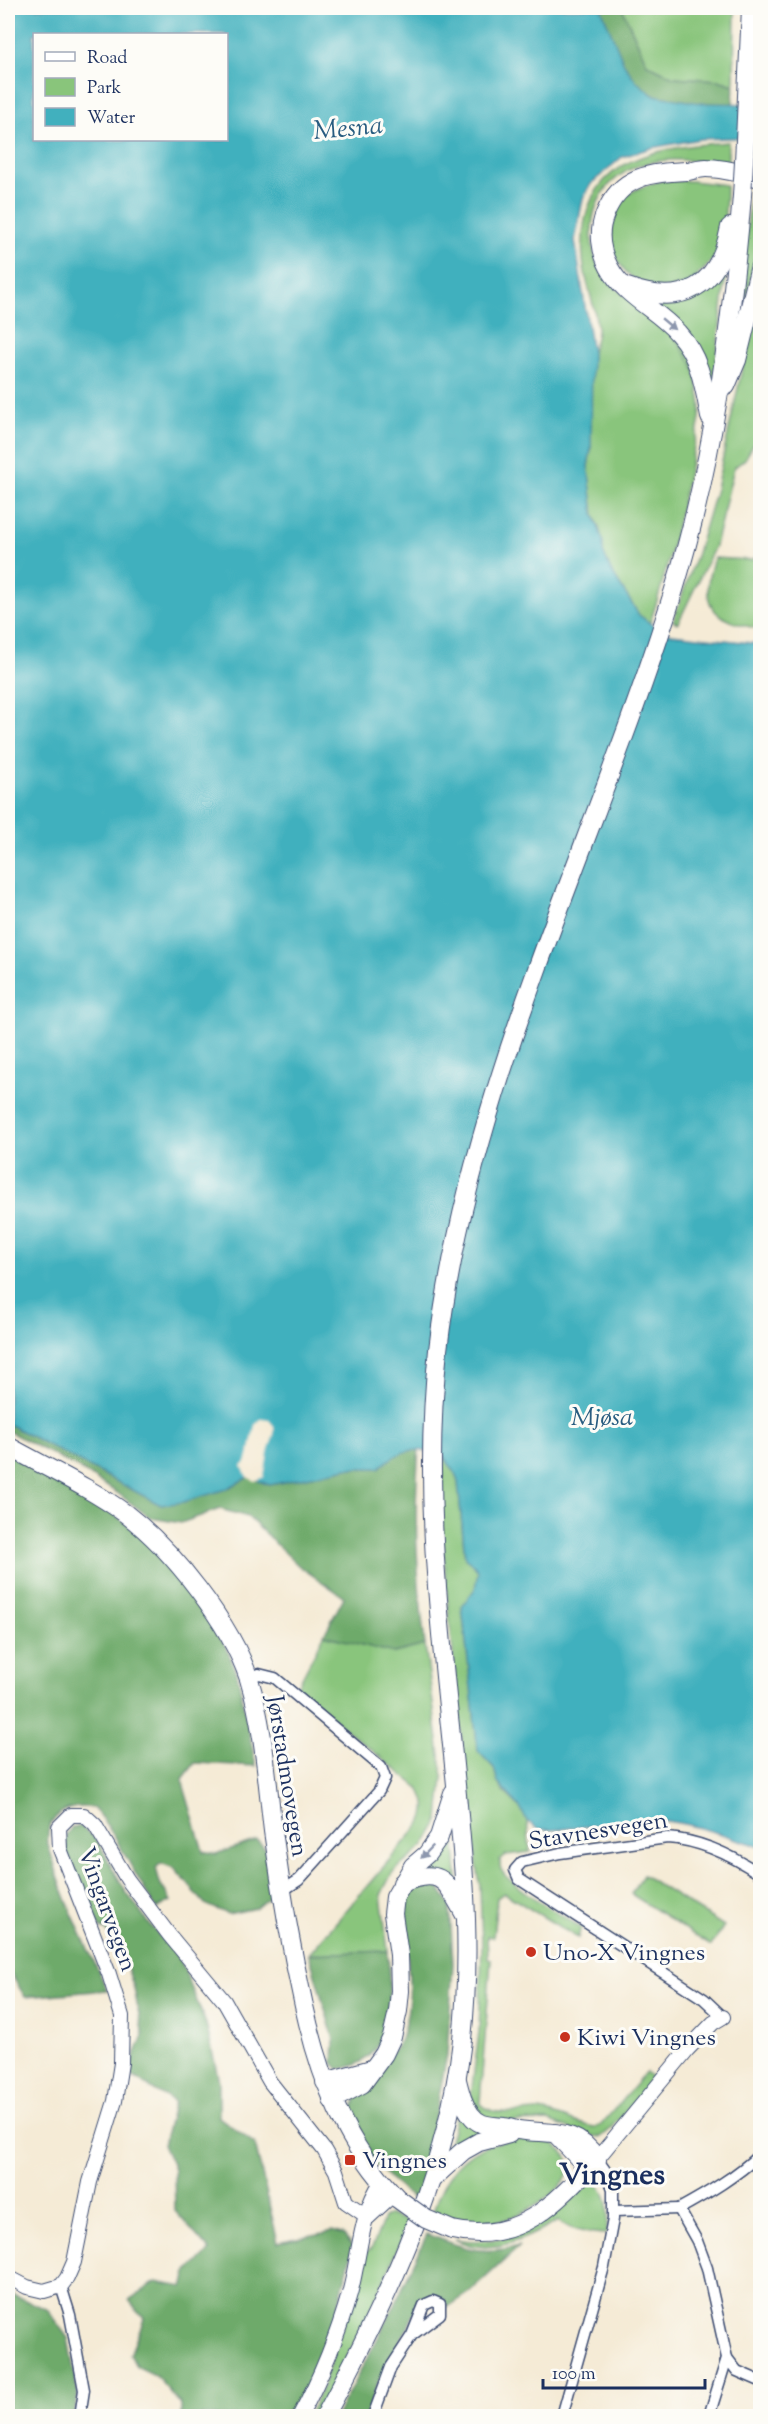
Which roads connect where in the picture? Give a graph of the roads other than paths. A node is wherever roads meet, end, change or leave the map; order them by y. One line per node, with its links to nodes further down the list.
1 (751, 8): 5 (main road, bridge)
2 (688, 171): 3 (main road); 4 (main road); 7 (main road)
3 (760, 178)
4 (760, 190)
5 (741, 211): 7 (main road); 8 (main road)
6 (760, 266): 8 (main road)
7 (624, 286): 9 (main road, one-way to 9)
8 (717, 401): 9 (main road)
9 (713, 430): 12 (main road)
10 (8, 1446): 11 (main road, Jørstadmovegen)
11 (248, 1678): 15 (main road, Jørstadmovegen); 15 (street)
12 (456, 1782): 14 (main road, one-way to 14); 16 (main road)
13 (760, 1874): 17 (street, Stavnesvegen)
14 (402, 1883): 16 (main road); 18 (main road)
15 (282, 1891): 20 (main road, Jørstadmovegen)
16 (466, 1917): 19 (main road)
17 (723, 2017): 24 (street)
18 (372, 2069): 20 (main road); 21 (main road)
19 (456, 2078): 22 (main road); 25 (main road)
20 (325, 2082): 21 (main road, Jørstadmovegen)
21 (332, 2100): 26 (main road, Jørstadmovegen)
22 (519, 2131): 24 (main road); 25 (main road)
23 (760, 2154): 27 (street)
24 (592, 2163): 26 (main road, Jørstadmovegen, bridge); 28 (street)
25 (432, 2179): 37 (main road)
26 (391, 2192): 29 (main road)
27 (679, 2209): 28 (street); 33 (street)
28 (614, 2211): 39 (street)
29 (368, 2217): 31 (street, Vingarvegen); 36 (main road)
30 (8, 2277): 31 (street)
31 (61, 2286): 35 (street)
32 (412, 2336): 38 (street)
33 (727, 2358): 34 (street); 40 (street)
34 (760, 2381)
35 (80, 2416)
36 (300, 2416)
37 (325, 2416)
38 (373, 2416)
39 (562, 2416)
40 (709, 2416)

